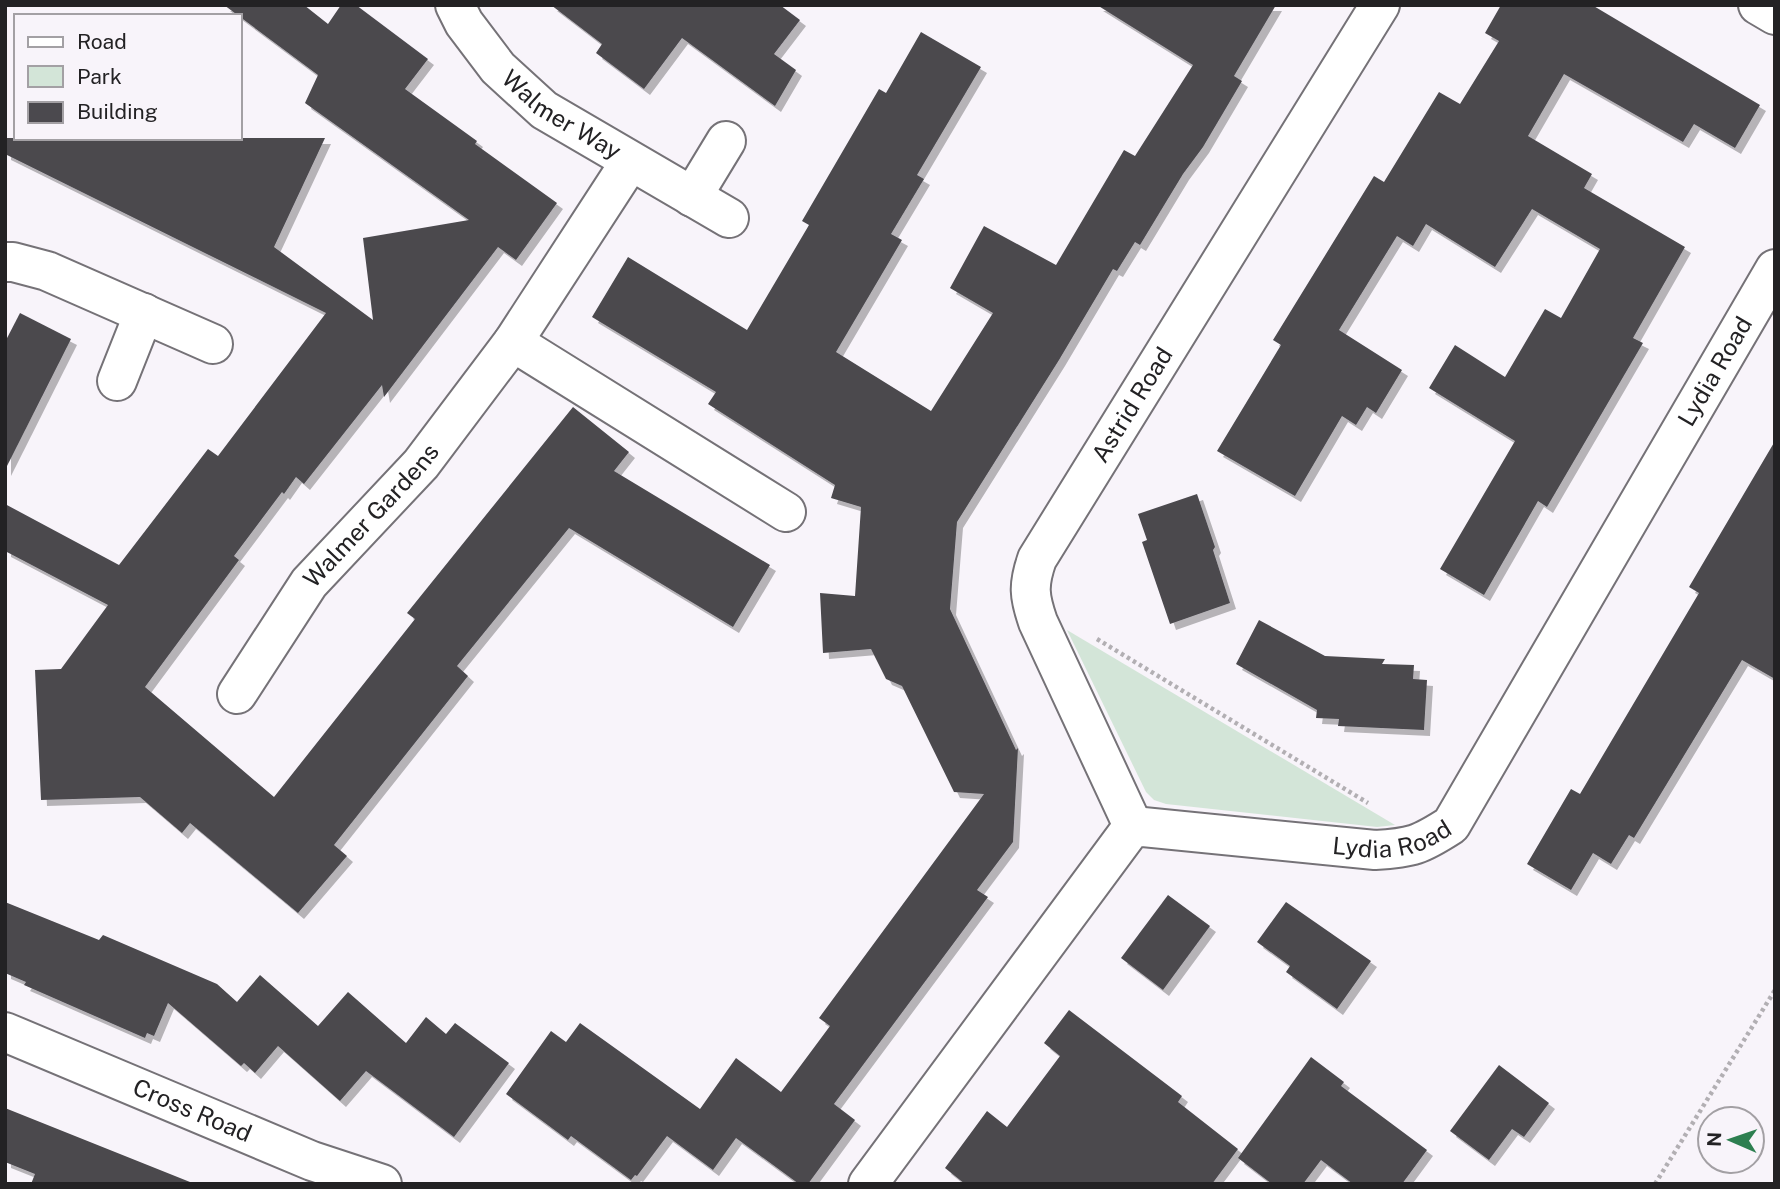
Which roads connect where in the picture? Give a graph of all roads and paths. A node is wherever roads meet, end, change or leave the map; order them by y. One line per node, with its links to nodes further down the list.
1 (454, 5): 6 (street, Walmer Way)
2 (1380, 5): 19 (street, Astrid Road)
3 (1758, 5): 4 (street)
4 (1775, 15)
5 (726, 141): 7 (street)
6 (630, 162): 7 (street, Walmer Way); 12 (street, Walmer Gardens)
7 (692, 197): 8 (street, Walmer Way)
8 (729, 218)
9 (5, 262): 11 (street)
10 (1775, 269): 19 (street, Lydia Road)
11 (144, 313): 13 (street); 14 (street)
12 (513, 342): 15 (street); 17 (street, Walmer Gardens)
13 (213, 344)
14 (117, 381)
15 (786, 512)
16 (1089, 634): 18 (path)
17 (237, 694)
18 (1370, 804)
19 (1133, 826): 23 (street)
20 (1775, 990): 24 (path)
21 (5, 1032): 22 (street, Cross Road)
22 (382, 1184)
23 (868, 1184)
24 (1655, 1184)

